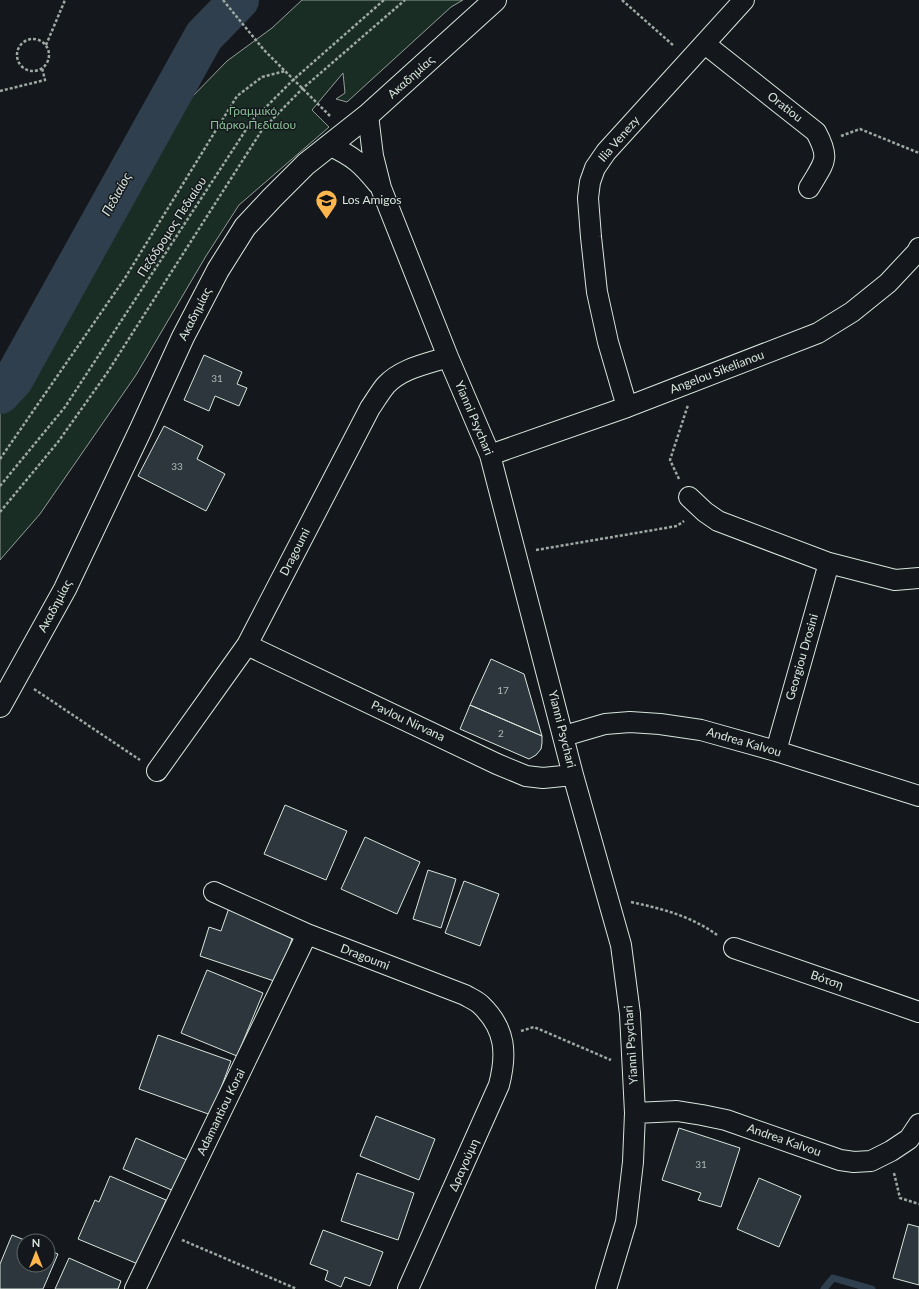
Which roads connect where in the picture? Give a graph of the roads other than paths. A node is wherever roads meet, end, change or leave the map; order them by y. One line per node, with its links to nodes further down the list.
1 (495, 0): 4 (street, Ακαδημίας)
2 (744, 0): 3 (street, Ilia Venezy)
3 (705, 44): 7 (street, Oratiou); 10 (street, Ilia Venezy)
4 (368, 115): 5 (street, Ακαδημίας); 6 (street, Yianni Psychari)
5 (329, 145): 6 (street, Yianni Psychari); 16 (street, Ακαδημίας)
6 (381, 188): 9 (street, Yianni Psychari)
7 (809, 188)
8 (918, 251): 10 (street, Angelou Sikelianou)
9 (448, 357): 11 (street, Yianni Psychari); 15 (street, Dragoumi)
10 (627, 407): 11 (street, Angelou Sikelianou)
11 (490, 455): 17 (street, Yianni Psychari)
12 (694, 502): 13 (street)
13 (829, 563): 14 (street); 18 (street, Georgiou Drosini)
14 (919, 578)
15 (247, 644): 19 (street, Dragoumi); 20 (street, Pavlou Nirvana)
16 (0, 706)
17 (564, 736): 18 (street, Andrea Kalvou); 20 (street, Yianni Psychari)
18 (776, 751): 21 (street, Andrea Kalvou)
19 (157, 771)
20 (574, 775): 27 (street, Yianni Psychari)
21 (919, 796)
22 (214, 892): 23 (street, Dragoumi)
23 (307, 934): 26 (street, Dragoumi); 29 (street, Adamantiou Korai)
24 (734, 948): 25 (street, Βότση)
25 (919, 1012)
26 (502, 1036): 30 (street, Δραγούμη)
27 (635, 1113): 28 (street, Andrea Kalvou); 31 (street, Yianni Psychari)
28 (919, 1124)
29 (135, 1289)
30 (408, 1289)
31 (606, 1289)

